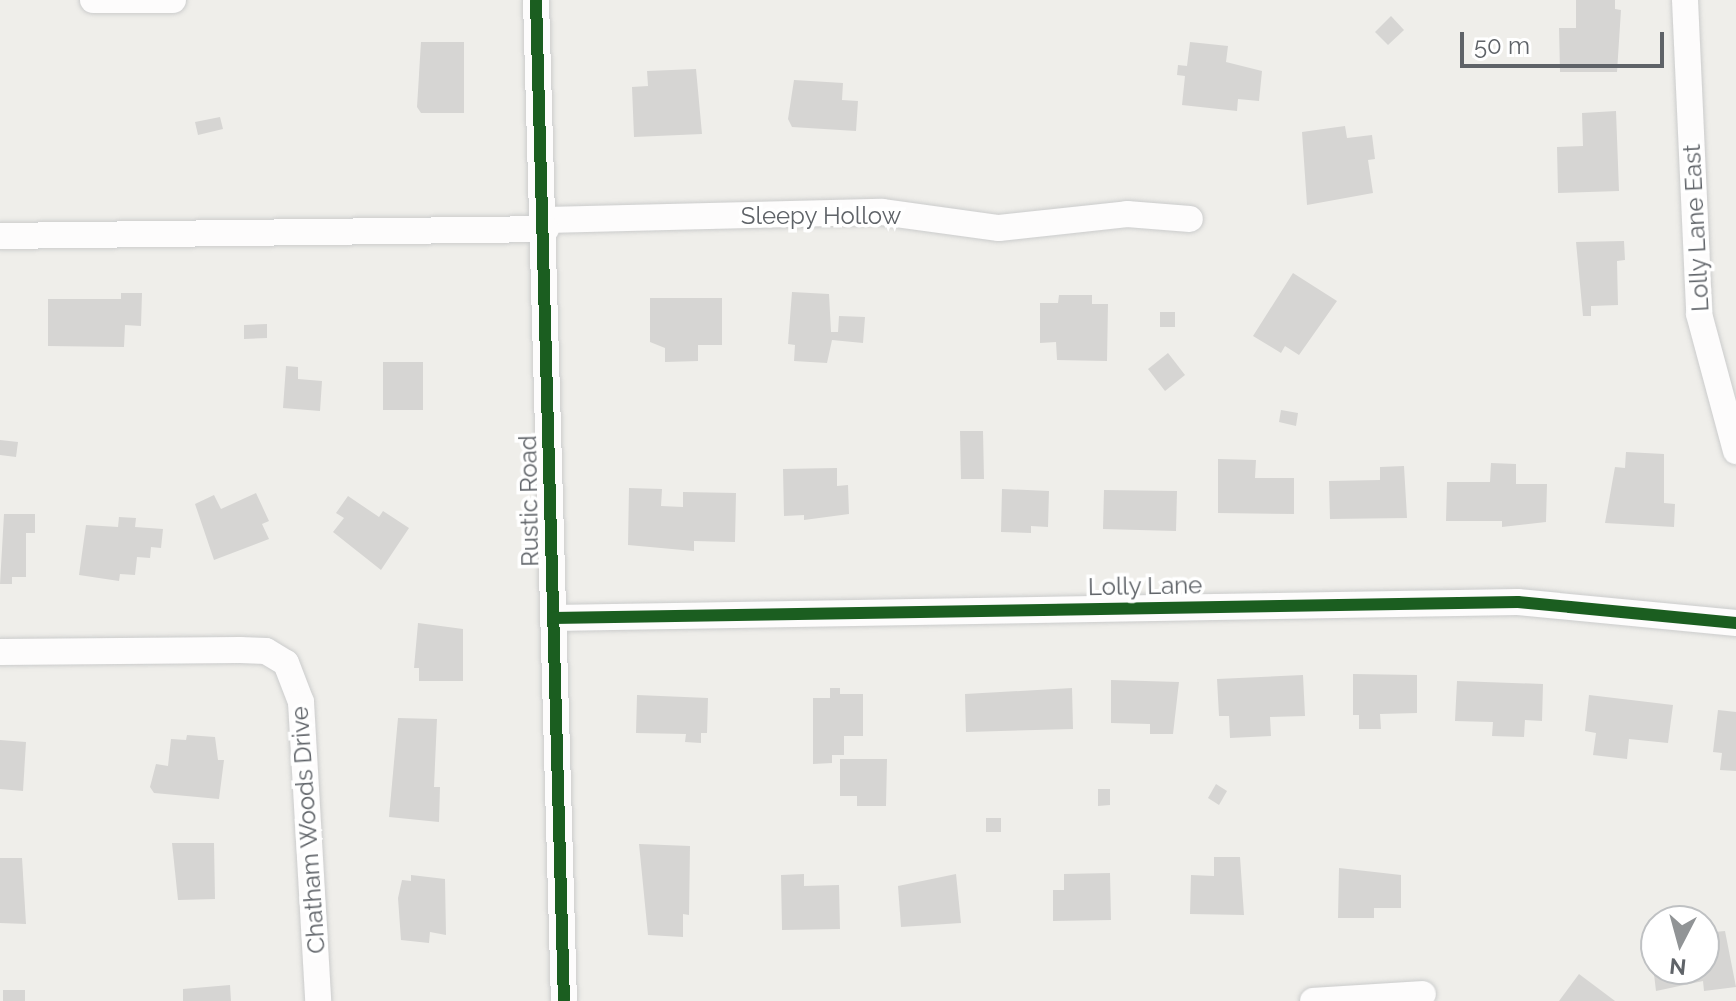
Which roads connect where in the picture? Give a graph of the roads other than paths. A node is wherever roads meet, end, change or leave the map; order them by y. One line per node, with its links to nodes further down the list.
1 (93, 0): 2 (street)
2 (173, 0)
3 (536, 0): 6 (street, Rustic Road)
4 (1685, 0): 8 (street, Lolly Lane East)
5 (1190, 219): 6 (street, Sleepy Hollow)
6 (546, 224): 7 (street, Sleepy Hollow); 10 (street, Rustic Road)
7 (0, 236)
8 (1736, 451)
9 (1735, 615): 10 (street, Lolly Lane)
10 (553, 618): 14 (street, Rustic Road)
11 (0, 652): 13 (street, Chatham Woods Drive)
12 (1423, 994): 15 (street)
13 (318, 1001)
14 (564, 1001)
15 (1313, 1001)

